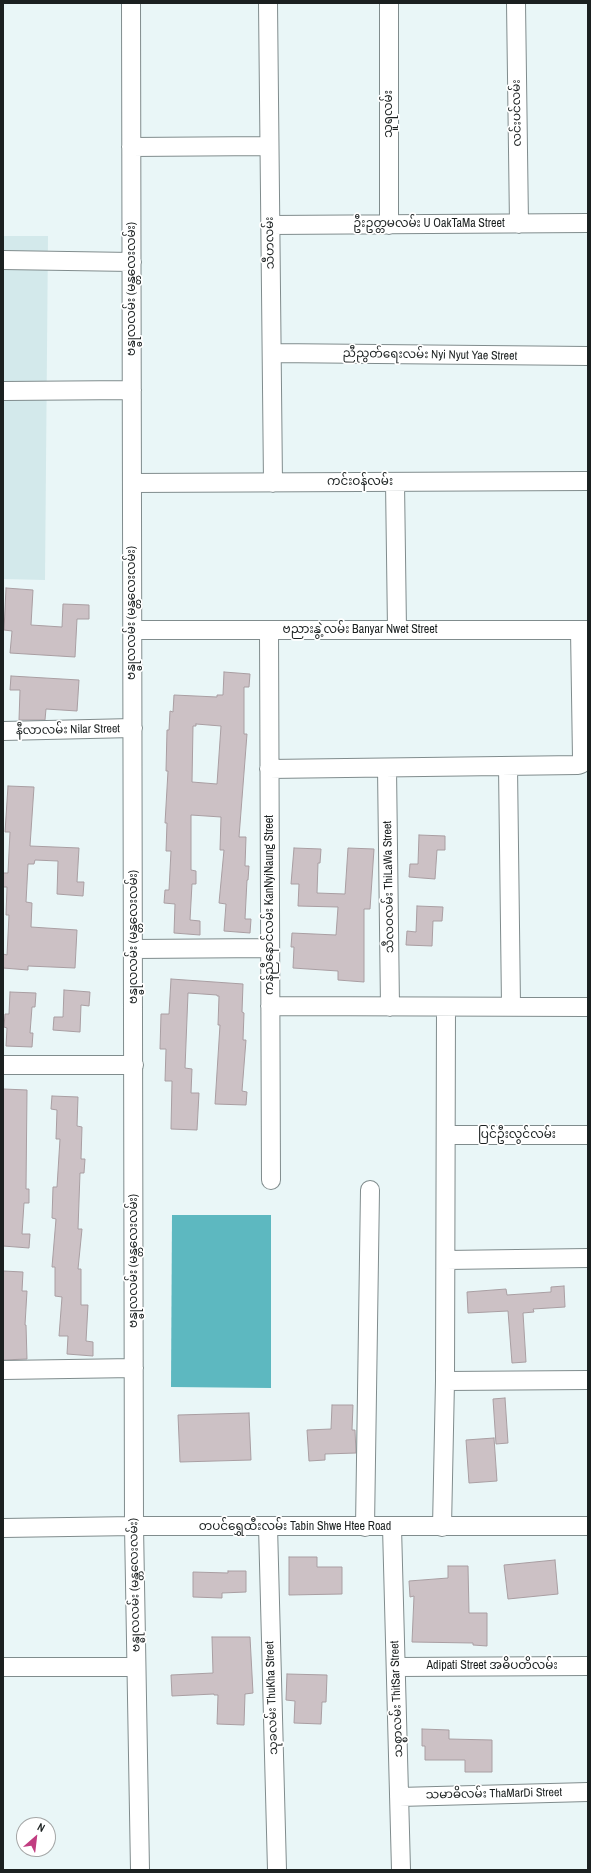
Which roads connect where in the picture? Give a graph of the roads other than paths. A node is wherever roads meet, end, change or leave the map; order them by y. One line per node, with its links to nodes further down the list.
1 (131, 3): 6 (street, ဗန္ဓုလလမ်း (မန္တလေးလမ်း))
2 (268, 3): 5 (street, သီဟလမ်း)
3 (389, 3): 10 (street, သူရလမ်း)
4 (516, 3): 8 (street, လင်းပင်လမ်း)
5 (270, 146): 6 (street); 9 (street, သီဟလမ်း)
6 (131, 147): 12 (street, ဗန္ဓုလလမ်း (မန္တလေးလမ်း))
7 (588, 223): 8 (street, ဦးဥတ္တမလမ်း U OakTaMa Street)
8 (519, 224): 10 (street, ဦးဥတ္တမလမ်း U OakTaMa Street)
9 (270, 225): 10 (street, ဦးဥတ္တမလမ်း U OakTaMa Street); 13 (street, သီဟလမ်း)
10 (389, 225)
11 (3, 260): 12 (street)
12 (132, 262): 15 (street, ဗန္ဓုလလမ်း (မန္တလေးလမ်း))
13 (272, 353): 14 (street, ညီညွတ်ရေးလမ်း Nyi Nyut Yae Street); 20 (street, သီဟလမ်း)
14 (588, 356)
15 (132, 390): 16 (street); 19 (street, ဗန္ဓုလလမ်း (မန္တလေးလမ်း))
16 (3, 391)
17 (588, 481): 18 (street, ကင်းဝန်လမ်း)
18 (395, 482): 20 (street, ကင်းဝန်လမ်း); 23 (street)
19 (132, 483): 20 (street, ကင်းဝန်လမ်း); 21 (street, ဗန္ဓုလလမ်း (မန္တလေးလမ်း))
20 (273, 483)
21 (132, 630): 22 (street, ဗညားနွဲ့လမ်း Banyar Nwet Street); 25 (street, ဗန္ဓုလလမ်း (မန္တလေးလမ်း))
22 (269, 630): 23 (street, ဗညားနွဲ့လမ်း Banyar Nwet Street); 29 (street, ကန်ညီနောင်လမ်း KanNyiNaung Street)
23 (397, 630): 24 (street, ဗညားနွဲ့လမ်း Banyar Nwet Street)
24 (584, 630): 27 (street)
25 (133, 728): 26 (street, နီလာလမ်း Nilar Street); 31 (street, ဗန္ဓုလလမ်း (မန္တလေးလမ်း))
26 (3, 731)
27 (508, 766): 28 (street); 34 (street)
28 (387, 768): 29 (street); 33 (street, သီလဝလမ်း ThiLaWa Street)
29 (269, 769): 30 (street, ကန်ညီနောင်လမ်း KanNyiNaung Street)
30 (270, 948): 31 (street); 32 (street, ကန်ညီနောင်လမ်း KanNyiNaung Street)
31 (134, 949): 38 (street, ဗန္ဓုလလမ်း (မန္တလေးလမ်း))
32 (270, 1006): 33 (street); 41 (street, ကန်ညီနောင်လမ်း KanNyiNaung Street)
33 (390, 1006): 35 (street)
34 (511, 1006): 35 (street); 36 (street)
35 (446, 1007): 39 (street)
36 (588, 1007)
37 (3, 1065): 38 (street)
38 (134, 1065): 45 (street, ဗန္ဓုလလမ်း (မန္တလေးလမ်း))
39 (446, 1135): 40 (street, ပြင်ဦးလွင်လမ်း); 44 (street)
40 (588, 1135)
41 (271, 1180)
42 (370, 1190): 52 (street)
43 (588, 1258): 44 (street)
44 (446, 1260): 48 (street)
45 (134, 1368): 46 (street); 49 (street, ဗန္ဓုလလမ်း (မန္တလေးလမ်း))
46 (3, 1370)
47 (588, 1380): 48 (street)
48 (445, 1381): 54 (street)
49 (134, 1526): 50 (street, တပင်ရွှေထီးလမ်း Tabin Shwe Htee Road); 55 (street, တပင်ရွှေထီးလမ်း Tabin Shwe Htee Road); 58 (street, ဗန္ဓုလလမ်း (မန္တလေးလမ်း))
50 (268, 1526): 52 (street, တပင်ရွှေထီးလမ်း Tabin Shwe Htee Road); 63 (street, သုခလမ်း ThuKha Street)
51 (588, 1526): 54 (street, တပင်ရွှေထီးလမ်း Tabin Shwe Htee Road)
52 (365, 1527): 53 (street, တပင်ရွှေထီးလမ်း Tabin Shwe Htee Road)
53 (392, 1527): 54 (street, တပင်ရွှေထီးလမ်း Tabin Shwe Htee Road); 59 (street, သစ္စာလမ်း ThitSar Street)
54 (442, 1527)
55 (3, 1528)
56 (588, 1666): 59 (street, Adipati Street အဓိပတိလမ်း)
57 (3, 1667): 58 (street)
58 (136, 1667): 62 (street, ဗန္ဓုလလမ်း (မန္တလေးလမ်း))
59 (396, 1667): 61 (street, သစ္စာလမ်း ThitSar Street)
60 (588, 1792): 61 (street, သမာဓိလမ်း ThaMarDi Street)
61 (399, 1796): 64 (street, သစ္စာလမ်း ThitSar Street)
62 (140, 1870)
63 (277, 1870)
64 (401, 1870)

